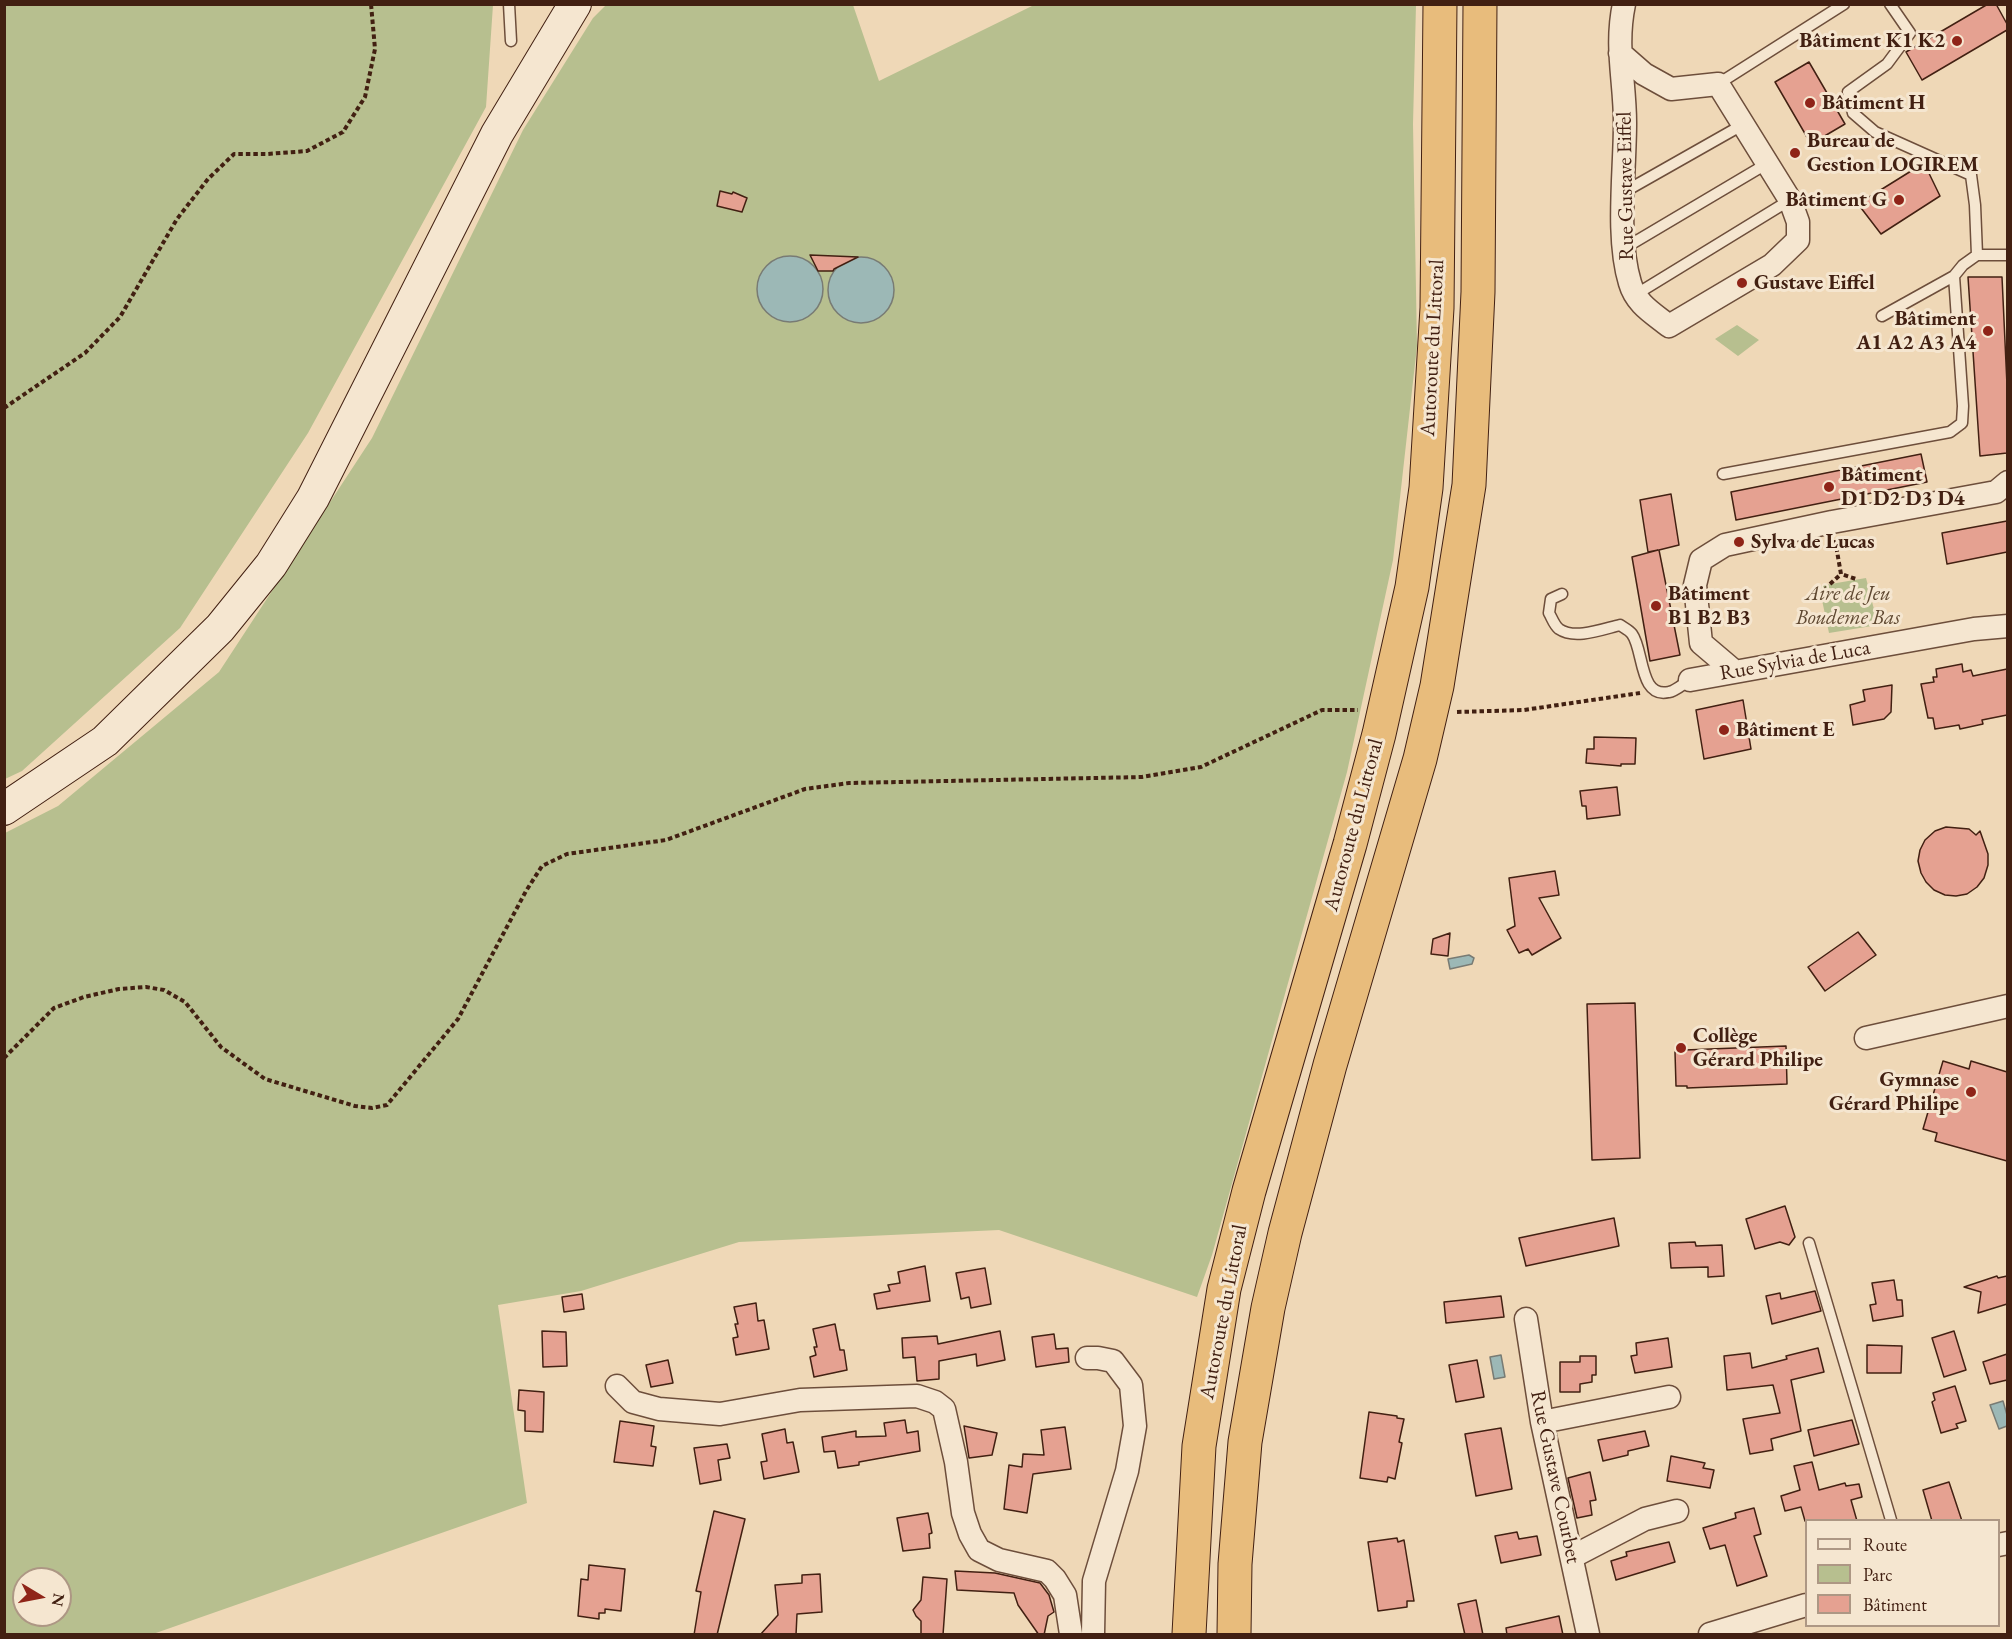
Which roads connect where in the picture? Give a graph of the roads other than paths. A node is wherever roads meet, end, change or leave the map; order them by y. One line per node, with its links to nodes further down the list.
1 (509, 4): 8 (lane)
2 (575, 4): 27 (main road)
3 (1440, 4): 42 (highway, Autoroute du Littoral)
4 (1480, 4): 43 (highway, Autoroute du Littoral)
5 (1624, 4): 9 (street, Rue Gustave Eiffel)
6 (1844, 4): 10 (lane)
7 (1890, 4): 16 (lane)
8 (511, 41)
9 (1620, 53): 10 (street); 13 (street, Rue Gustave Eiffel)
10 (1718, 84): 11 (street, Rue Gustave Eiffel)
11 (1744, 124): 12 (street, Rue Gustave Eiffel); 13 (lane)
12 (1768, 164): 14 (street, Rue Gustave Eiffel); 15 (lane)
13 (1624, 192): 15 (street, Rue Gustave Eiffel)
14 (1791, 200): 19 (lane); 19 (street, Rue Gustave Eiffel)
15 (1623, 249): 19 (street, Rue Gustave Eiffel)
16 (1977, 255): 17 (lane); 18 (lane)
17 (2007, 255)
18 (1954, 276): 20 (lane); 21 (lane)
19 (1635, 295)
20 (1882, 316)
21 (1723, 474)
22 (2007, 482): 25 (street)
23 (1562, 594): 26 (lane)
24 (2007, 626): 25 (street, Rue Sylvia de Luca)
25 (1734, 671): 26 (street, Rue Sylvia de Luca)
26 (1690, 680)
27 (4, 809)
28 (2007, 1006): 29 (street)
29 (1866, 1038)
30 (1809, 1243): 37 (lane)
31 (1526, 1319): 35 (street, Rue Gustave Courbet)
32 (1087, 1358): 41 (street)
33 (617, 1386): 40 (street)
34 (1669, 1397): 35 (street)
35 (1542, 1422): 38 (street, Rue Gustave Courbet)
36 (1677, 1511): 38 (street)
37 (1890, 1519)
38 (1572, 1557): 44 (street, Rue Gustave Courbet)
39 (1805, 1605): 45 (street)
40 (1071, 1635)
41 (1093, 1635)
42 (1189, 1635)
43 (1234, 1635)
44 (1588, 1635)
45 (1710, 1635)

